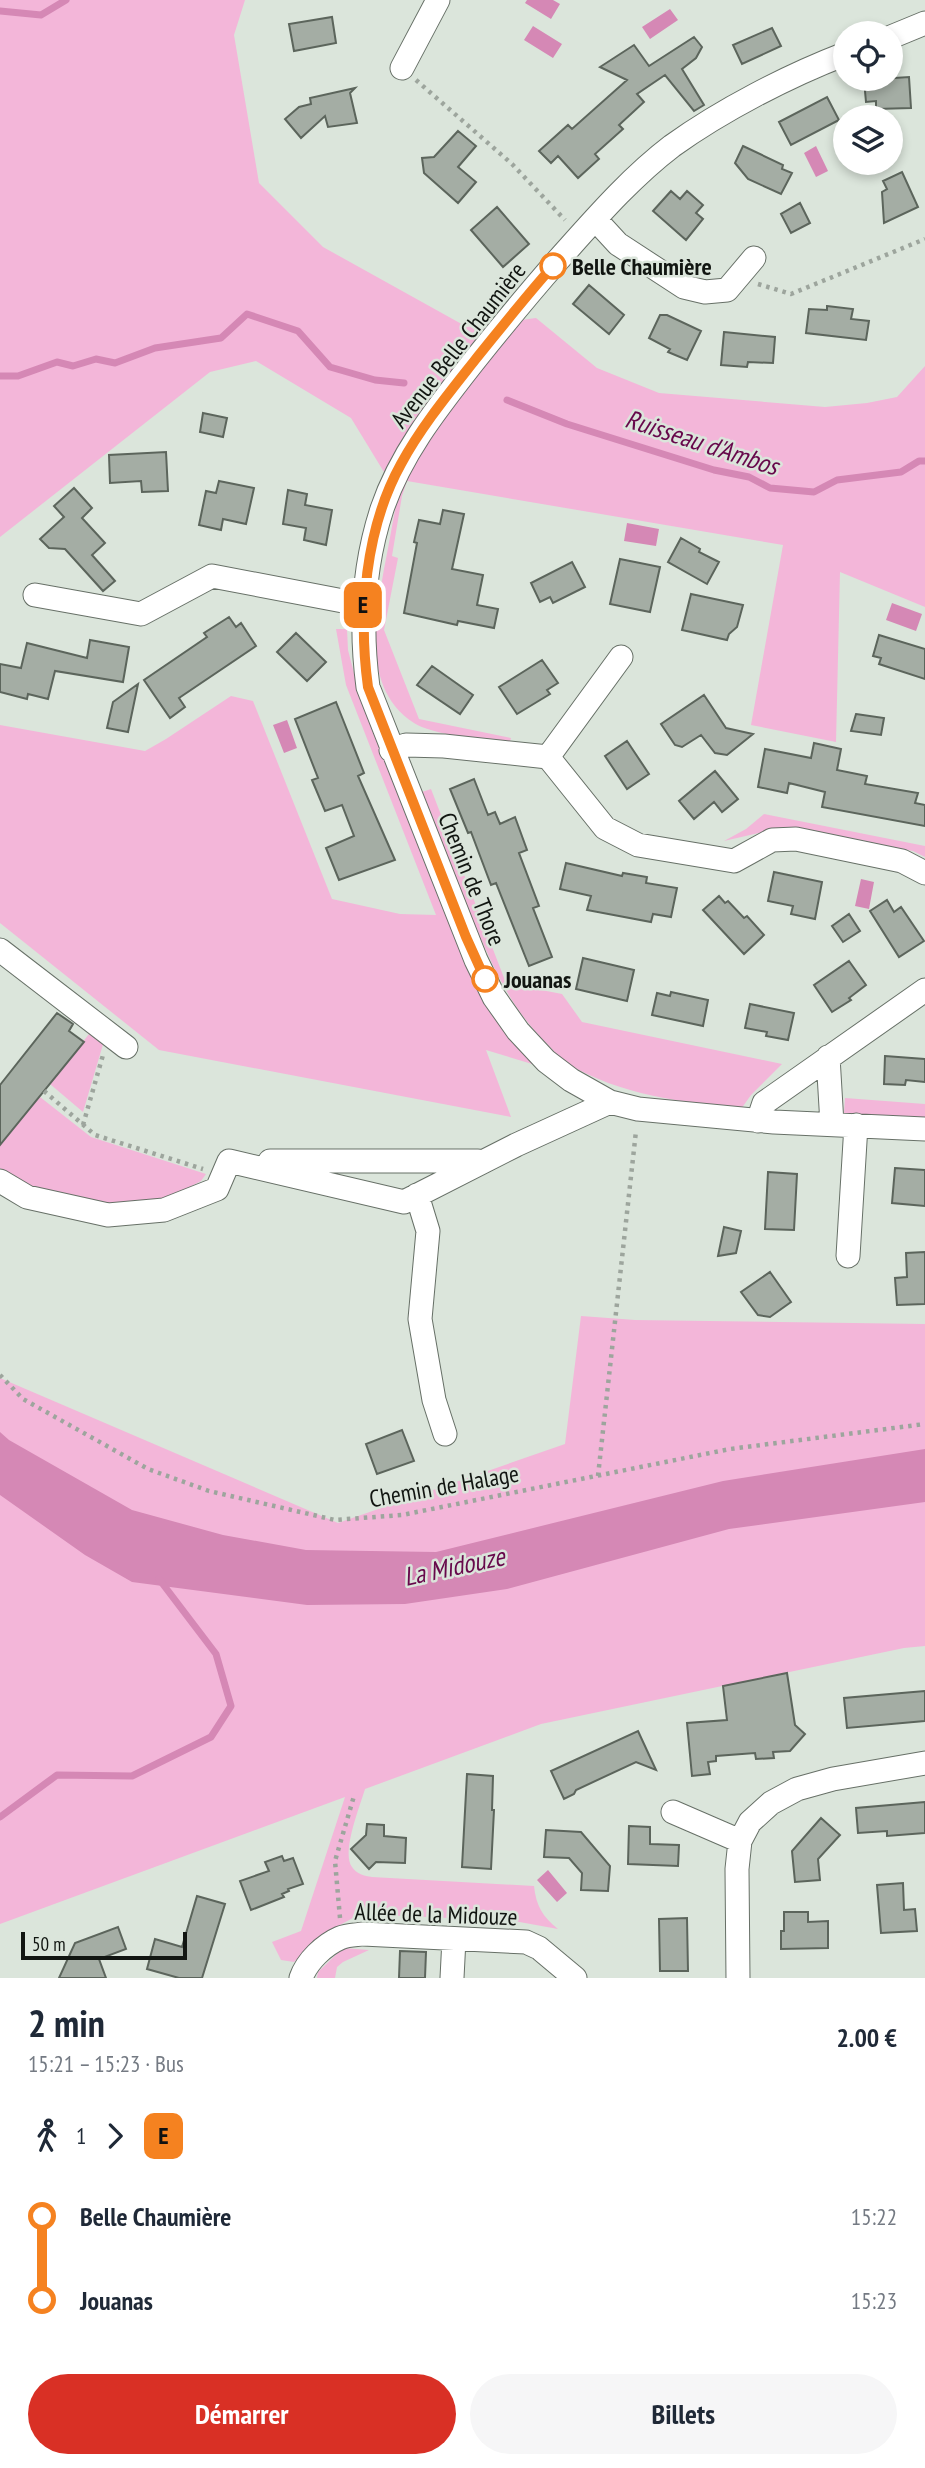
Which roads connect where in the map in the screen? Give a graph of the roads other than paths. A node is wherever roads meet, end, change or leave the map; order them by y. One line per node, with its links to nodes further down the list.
1 (438, 0): 5 (street)
2 (925, 23): 3 (street)
3 (903, 32)
4 (833, 60): 6 (street, Avenue Belle Chaumière)
5 (402, 68)
6 (588, 227): 7 (street); 9 (street, Avenue Belle Chaumière)
7 (754, 258)
8 (35, 595): 9 (street)
9 (363, 605): 11 (street, Chemin de Thore)
10 (621, 657): 12 (street)
11 (391, 750): 12 (street); 18 (street, Chemin de Thore)
12 (548, 757): 13 (street)
13 (925, 873)
14 (0, 950): 16 (street)
15 (925, 990): 17 (street)
16 (115, 1050)
17 (828, 1057): 19 (street); 20 (street)
18 (610, 1102): 19 (street, Chemin de Thore); 24 (street)
19 (758, 1121): 20 (street, Chemin de Thore)
20 (832, 1124): 21 (street, Chemin de Thore)
21 (856, 1125): 22 (street, Chemin de Thore); 27 (street)
22 (925, 1129)
23 (229, 1161): 24 (street); 25 (street); 26 (street)
24 (484, 1161): 26 (street)
25 (0, 1181)
26 (417, 1195): 28 (street)
27 (848, 1256)
28 (445, 1434)
29 (925, 1763): 31 (street)
30 (673, 1812): 31 (street)
31 (740, 1841): 36 (street)
32 (454, 1939): 33 (street, Allée de la Midouze); 34 (street); 35 (street, Allée de la Midouze)
33 (301, 1978)
34 (452, 1978)
35 (575, 1978)
36 (738, 1978)

